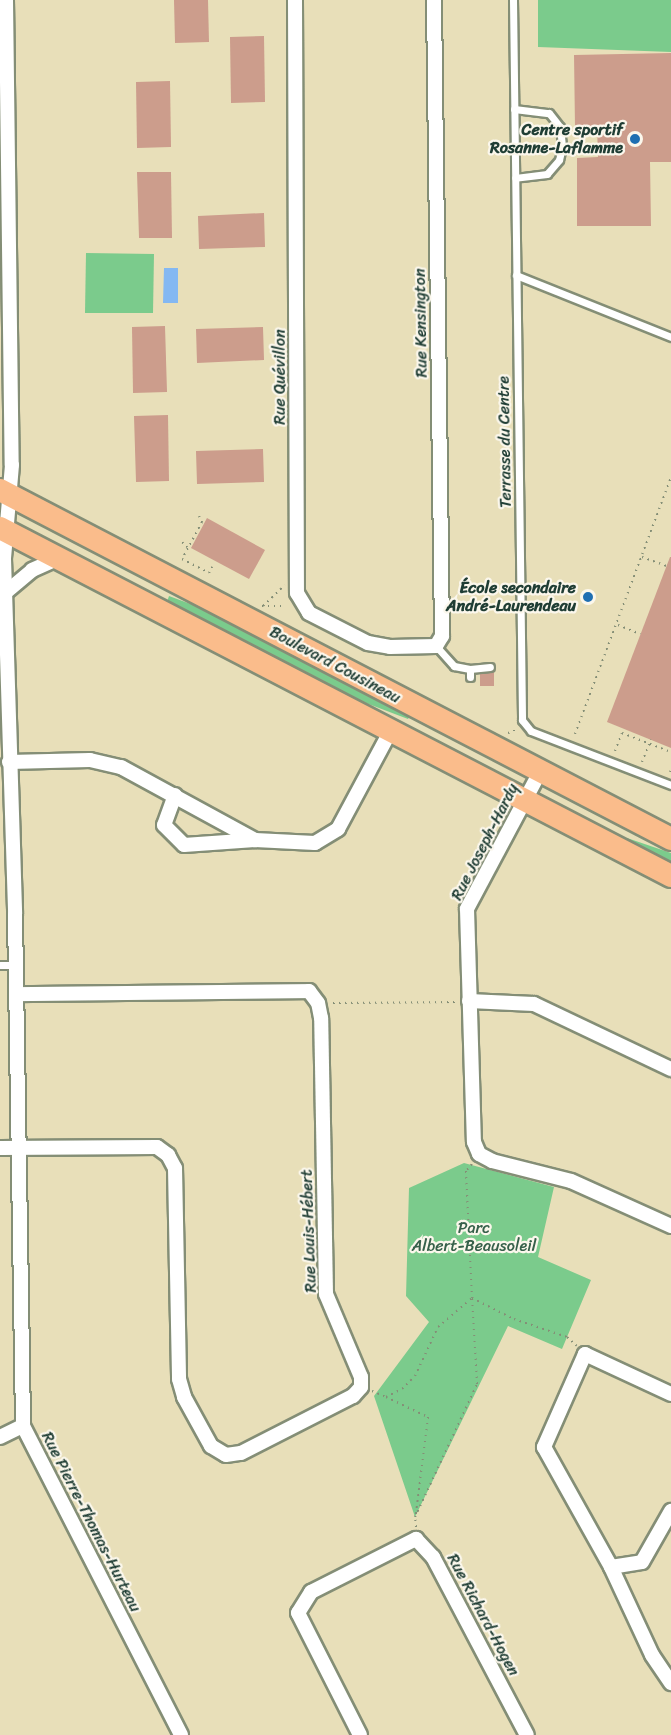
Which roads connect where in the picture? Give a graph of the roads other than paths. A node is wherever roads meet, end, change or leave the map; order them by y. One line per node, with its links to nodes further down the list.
1 (6, 0): 9 (street, Rue Pierre-Thomas-Hurteau)
2 (295, 0): 13 (street, Rue Quévillon)
3 (434, 0): 13 (street, Rue Kensington)
4 (513, 0): 5 (lane, Terrasse du Centre)
5 (513, 109): 6 (lane, Terrasse du Centre); 6 (lane)
6 (515, 178): 7 (lane, Terrasse du Centre)
7 (516, 275): 8 (lane); 18 (lane, Terrasse du Centre)
8 (671, 338)
9 (5, 493): 10 (street, Rue Pierre-Thomas-Hurteau); 17 (main road, Boulevard Cousineau)
10 (3, 529): 11 (main road, Boulevard Cousineau); 12 (street, Rue Pierre-Thomas-Hurteau)
11 (58, 558): 12 (street); 15 (main road, Boulevard Cousineau)
12 (3, 600): 16 (street, Rue Pierre-Thomas-Hurteau)
13 (436, 645): 14 (lane)
14 (490, 667)
15 (391, 730): 20 (main road, Boulevard Cousineau); 22 (street)
16 (9, 762): 19 (street); 25 (street, Rue Pierre-Thomas-Hurteau)
17 (540, 772): 20 (street, Rue Joseph-Hardy); 21 (main road, Boulevard Cousineau)
18 (671, 784)
19 (175, 795): 22 (street); 22 (street)
20 (526, 801): 23 (main road, Boulevard Cousineau); 27 (street, Rue Joseph-Hardy)
21 (671, 839)
22 (255, 840)
23 (671, 876)
24 (0, 965): 25 (lane)
25 (16, 965): 26 (street, Rue Pierre-Thomas-Hurteau)
26 (16, 994): 30 (street, Rue Pierre-Thomas-Hurteau); 30 (street, Rue Louis-Hébert)
27 (469, 1001): 28 (street); 31 (street, Rue Joseph-Hardy)
28 (671, 1069)
29 (0, 1148): 30 (street)
30 (18, 1148): 33 (street, Rue Pierre-Thomas-Hurteau)
31 (671, 1226)
32 (671, 1394): 36 (street)
33 (23, 1426): 34 (street); 38 (street, Rue Pierre-Thomas-Hurteau)
34 (0, 1437)
35 (671, 1511): 36 (street)
36 (611, 1567): 37 (street)
37 (671, 1683)
38 (181, 1735)
39 (360, 1735): 40 (street, Rue Richard-Hogen)
40 (527, 1735)

